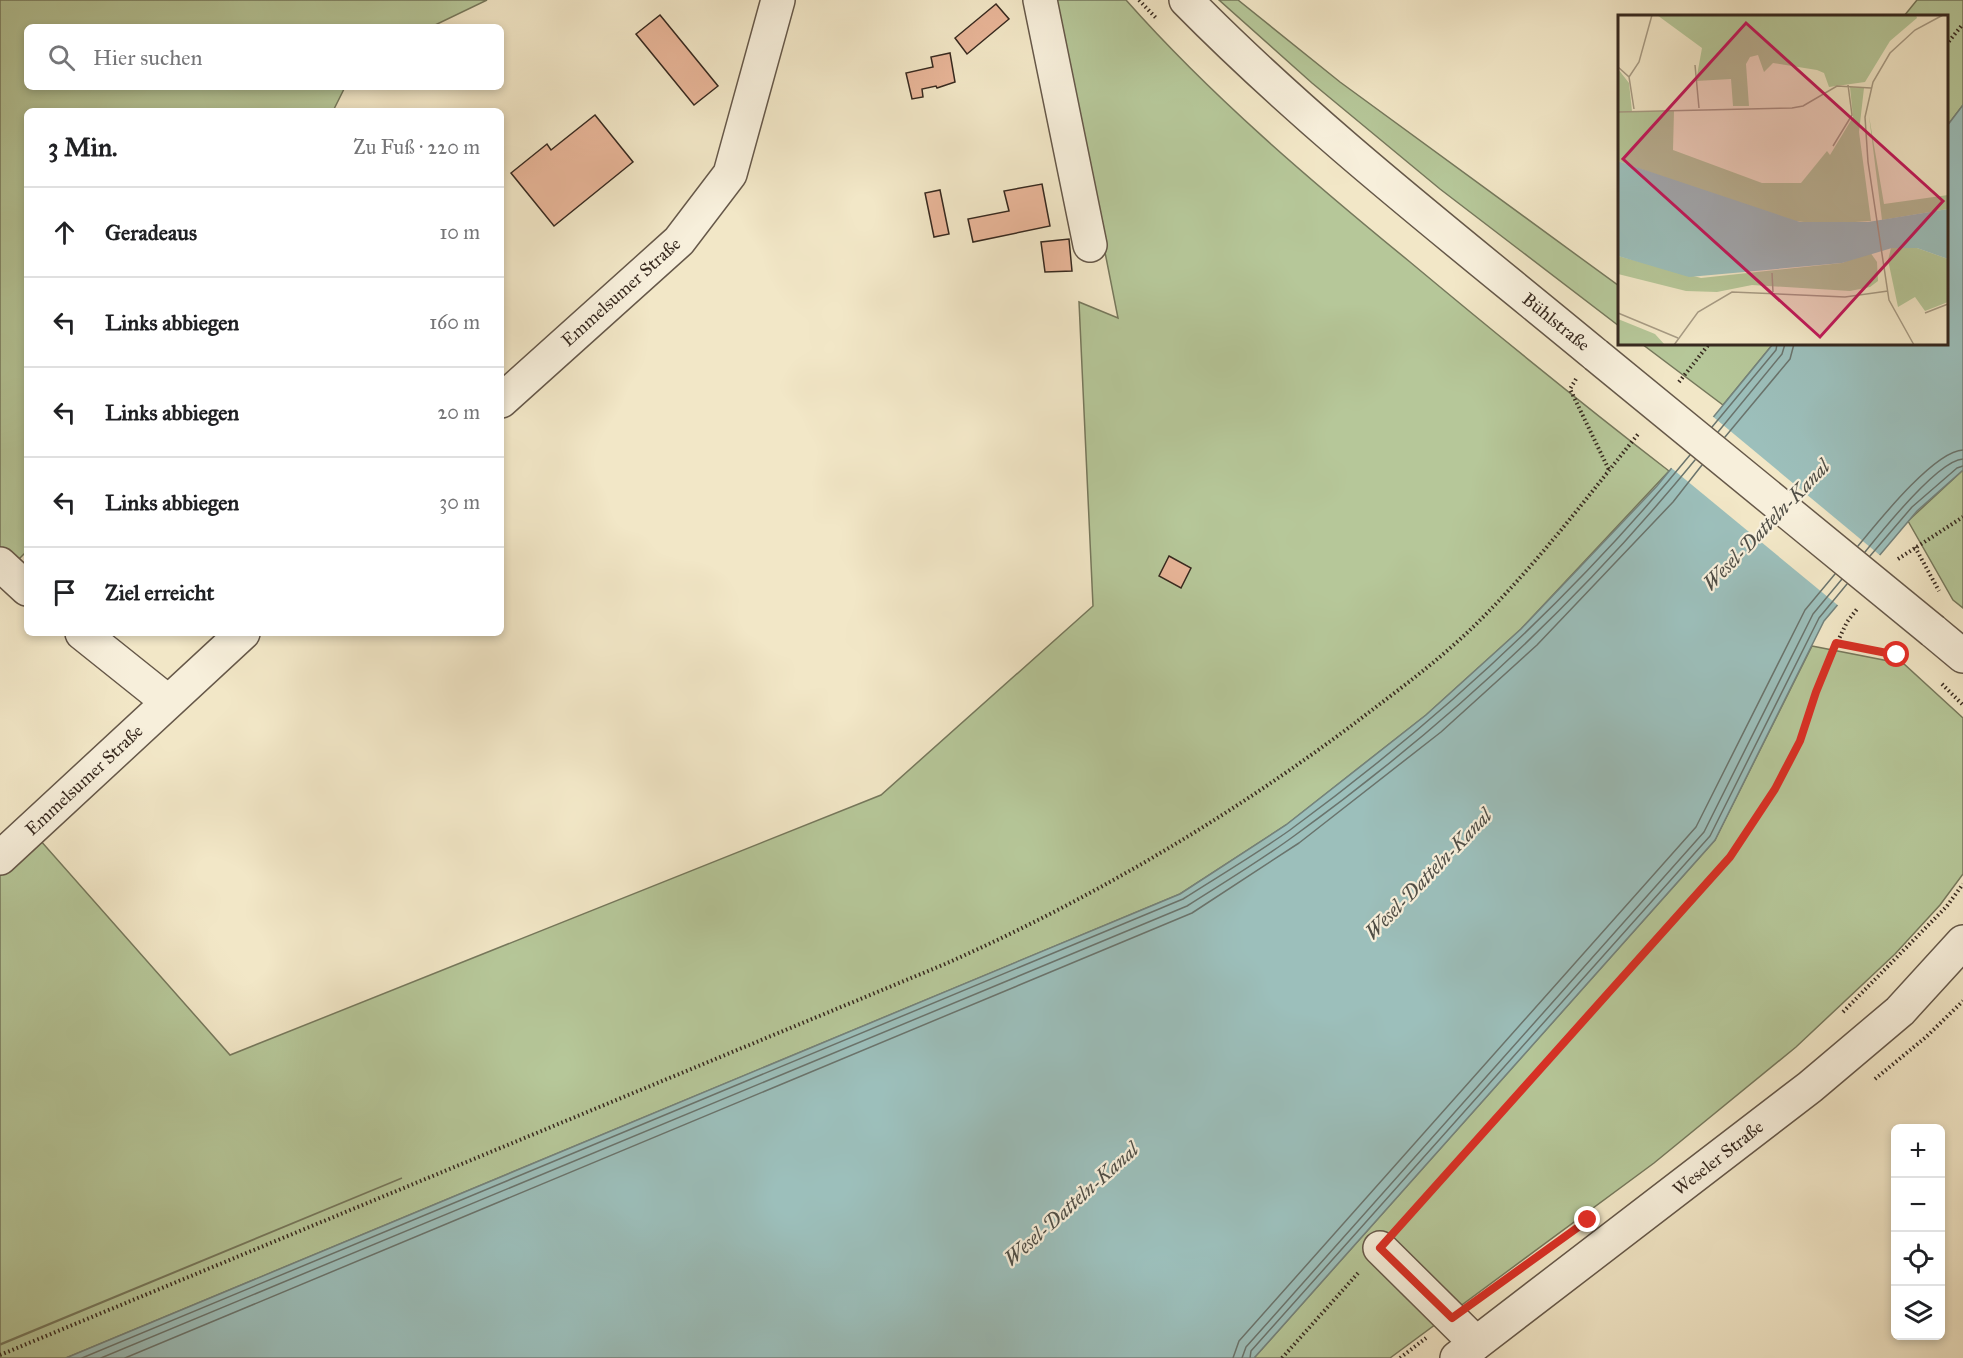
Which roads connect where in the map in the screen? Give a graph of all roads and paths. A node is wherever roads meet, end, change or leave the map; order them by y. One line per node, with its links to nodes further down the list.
1 (778, 0): 10 (street, Emmelsumer Straße)
2 (1040, 0): 6 (street)
3 (1186, 0): 8 (street, Bühlstraße)
4 (1963, 24): 5 (path)
5 (1948, 44)
6 (1090, 245)
7 (1708, 345): 9 (path)
8 (1587, 367): 12 (path); 24 (street, Bühlstraße, bridge)
9 (1672, 390)
10 (504, 397)
11 (1644, 426): 12 (path)
12 (1609, 470): 33 (path)
13 (1963, 517): 14 (path)
14 (1915, 547): 16 (path); 18 (path)
15 (0, 564): 17 (street)
16 (1894, 565)
17 (24, 587)
18 (1941, 595)
19 (1860, 606): 22 (path)
20 (86, 636): 25 (street)
21 (240, 636): 25 (street, Emmelsumer Straße)
22 (1836, 643): 23 (path); 30 (path)
23 (1897, 655)
24 (1963, 656)
25 (167, 701): 26 (street, Emmelsumer Straße)
26 (0, 858)
27 (1963, 884): 29 (path)
28 (1963, 942): 32 (street, Weseler Straße)
29 (1839, 1016)
30 (1380, 1248): 31 (street); 34 (path)
31 (1452, 1318): 32 (street); 35 (path)
32 (1467, 1350)
33 (0, 1355)
34 (1282, 1358)
35 (1400, 1358)

